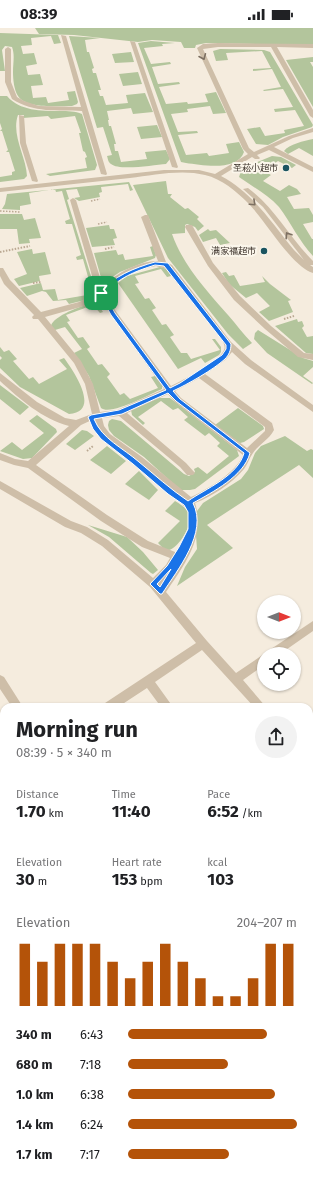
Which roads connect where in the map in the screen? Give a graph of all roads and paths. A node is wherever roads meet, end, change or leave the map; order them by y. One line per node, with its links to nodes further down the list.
1 (63, 36): 6 (street)
2 (132, 42): 13 (street)
3 (274, 48): 4 (street); 8 (street); 12 (street)
4 (313, 48)
5 (8, 49): 6 (street)
6 (85, 109): 15 (street)
7 (21, 116): 17 (street)
8 (313, 116)
9 (313, 130): 11 (street)
10 (313, 136): 11 (street)
11 (272, 149): 12 (street); 14 (street)
12 (258, 155): 16 (street)
13 (175, 167): 15 (street); 16 (street)
14 (313, 170)
15 (104, 174): 17 (street)
16 (221, 176): 19 (street); 28 (street, one-way to 16); 30 (street, one-way to 30)
17 (34, 181): 18 (street)
18 (0, 186)
19 (0, 190)
20 (73, 200): 32 (street)
21 (0, 211): 22 (path)
22 (20, 212)
23 (145, 217): 27 (street)
24 (189, 228): 35 (street)
25 (30, 246): 26 (path)
26 (0, 252)
27 (162, 263): 32 (street); 34 (street)
28 (313, 264)
29 (0, 270): 31 (street)
30 (313, 271)
31 (2, 282): 33 (street)
32 (101, 293): 33 (street); 38 (street)
33 (38, 317): 41 (street)
34 (228, 344): 36 (street); 39 (street)
35 (313, 357)
36 (198, 374): 38 (street); 43 (street)
37 (0, 376): 42 (street)
38 (169, 390): 40 (street); 43 (street)
39 (313, 409)
40 (120, 412): 41 (street); 46 (street)
41 (94, 417): 42 (street); 48 (street)
42 (78, 423): 45 (street)
43 (247, 453): 48 (street)
44 (0, 456): 45 (street)
45 (30, 465): 49 (street)
46 (190, 473)
47 (0, 484): 50 (street)
48 (188, 503): 49 (street); 50 (street)
49 (176, 556): 50 (street)
50 (157, 588): 52 (street)
51 (313, 625): 53 (street)
52 (203, 644): 55 (street); 57 (street)
53 (282, 647)
54 (257, 664): 55 (street)
55 (236, 679): 61 (street)
56 (0, 680): 58 (street)
57 (148, 681): 59 (street); 60 (street)
58 (15, 703)
59 (115, 703)
60 (165, 703)
61 (257, 703)

